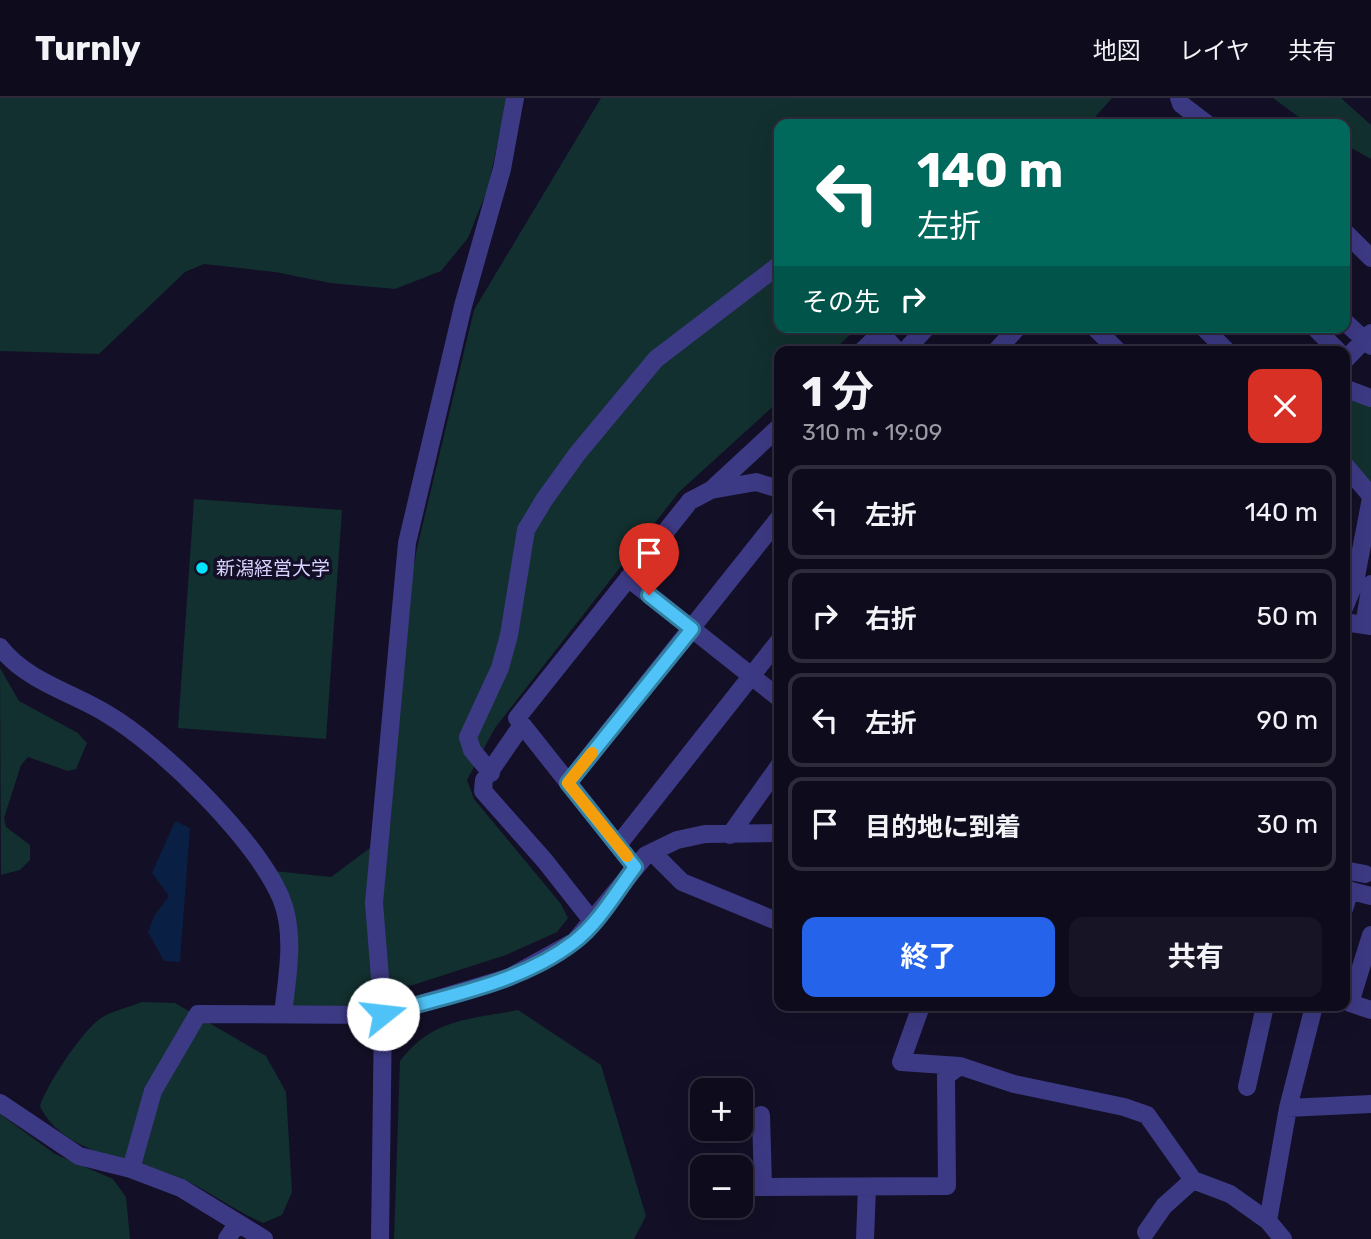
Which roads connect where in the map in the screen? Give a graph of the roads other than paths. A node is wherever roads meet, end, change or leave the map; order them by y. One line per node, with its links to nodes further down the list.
1 (515, 98): 60 (street)
2 (1179, 98): 3 (street)
3 (1200, 119)
4 (1350, 237): 5 (street)
5 (1371, 258)
6 (774, 269): 40 (street)
7 (1350, 326): 14 (street)
8 (881, 333): 15 (street)
9 (881, 333): 16 (street)
10 (921, 333): 17 (street)
11 (1100, 333): 18 (street)
12 (1209, 333): 19 (street)
13 (1320, 333): 20 (street)
14 (1369, 340): 21 (street)
15 (867, 346)
16 (895, 346)
17 (907, 346)
18 (1113, 346)
19 (1221, 346)
20 (1332, 346)
21 (1350, 352)
22 (1350, 390): 23 (street)
23 (1371, 398)
24 (774, 432): 27 (street)
25 (1350, 471): 28 (street)
26 (774, 487): 27 (street)
27 (712, 489): 30 (street)
28 (1371, 497): 31 (street)
29 (774, 524): 34 (street)
30 (628, 578): 34 (street); 39 (street)
31 (1356, 579): 33 (street)
32 (1350, 623): 33 (street)
33 (1368, 626)
34 (692, 629): 37 (street); 42 (street)
35 (0, 646): 59 (street)
36 (774, 647): 37 (street)
37 (751, 676): 38 (street); 45 (street)
38 (774, 694)
39 (522, 725): 40 (street); 42 (street)
40 (491, 773): 53 (street)
41 (774, 773): 44 (street)
42 (568, 783): 45 (street)
43 (774, 833): 44 (street)
44 (730, 835): 46 (street)
45 (618, 845): 47 (street)
46 (652, 852): 47 (street); 52 (street)
47 (635, 867): 53 (street)
48 (1350, 871): 49 (street)
49 (1365, 874)
50 (1350, 891): 51 (street)
51 (1371, 896)
52 (774, 920)
53 (593, 922): 60 (street)
54 (1371, 935): 55 (street)
55 (1371, 1010)
56 (919, 1011): 61 (street)
57 (1264, 1011): 62 (street)
58 (1313, 1011): 65 (street)
59 (283, 1014): 60 (street); 67 (street)
60 (383, 1014): 76 (street)
61 (960, 1066): 68 (street); 71 (street)
62 (1247, 1087)
63 (0, 1103): 67 (street)
64 (1371, 1104): 65 (street)
65 (1288, 1108): 72 (street)
66 (761, 1115): 70 (street)
67 (131, 1169): 73 (street)
68 (1193, 1180): 72 (street); 74 (street)
69 (753, 1186): 70 (street)
70 (762, 1186): 71 (street)
71 (867, 1187): 77 (street)
72 (1268, 1221): 78 (street)
73 (232, 1231): 75 (street)
74 (1146, 1232)
75 (264, 1239)
76 (380, 1239)
77 (865, 1239)
78 (1283, 1239)

